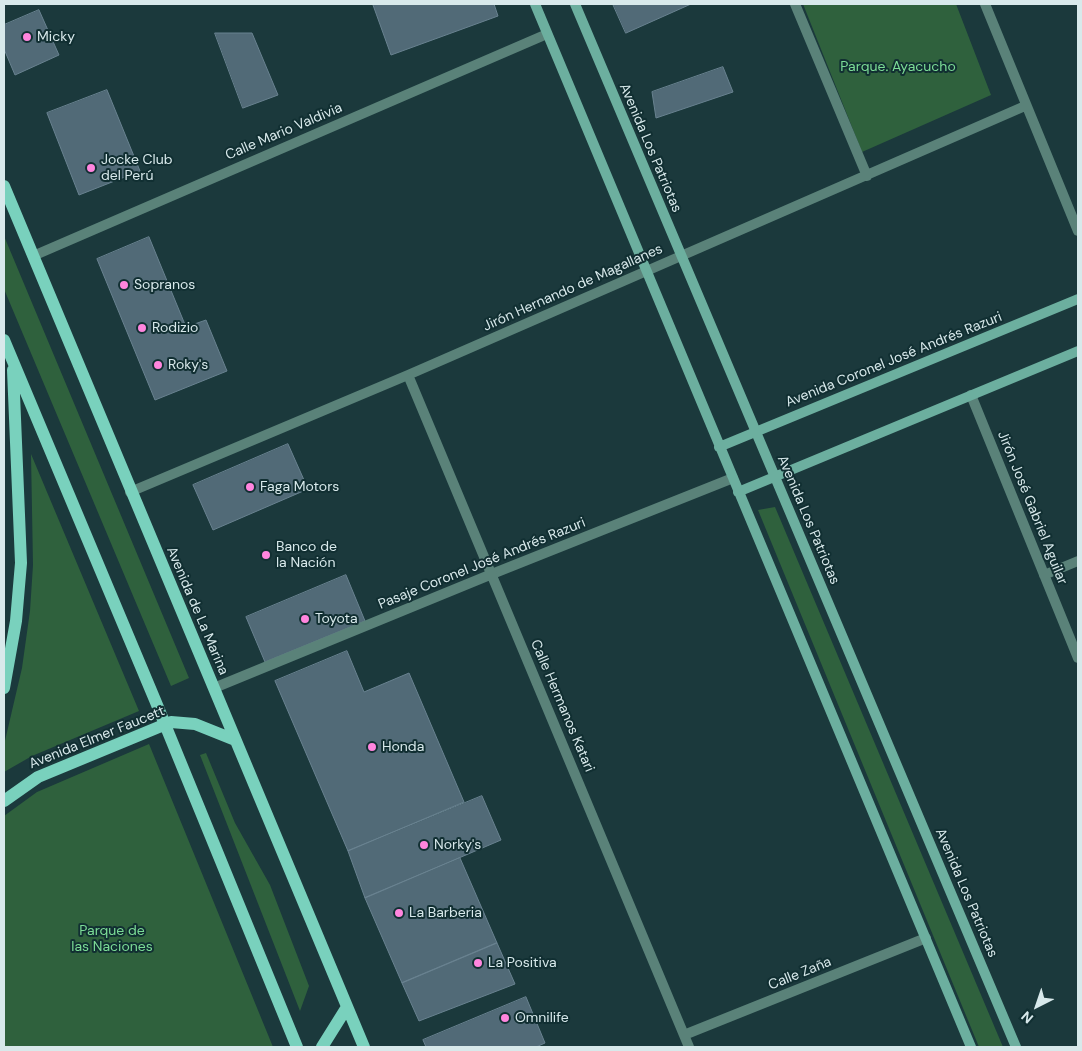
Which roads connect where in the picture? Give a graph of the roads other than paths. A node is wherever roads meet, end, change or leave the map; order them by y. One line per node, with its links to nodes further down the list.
1 (535, 4): 5 (main road)
2 (575, 4): 11 (main road, Avenida Los Patriotas)
3 (795, 4): 7 (street)
4 (985, 4): 6 (street)
5 (547, 34): 10 (street, Calle Mario Valdivia); 12 (main road)
6 (1025, 106): 7 (street, Jirón Hernando de Magallanes); 9 (street)
7 (867, 176): 11 (street, Jirón Hernando de Magallanes)
8 (4, 186): 10 (main road, Avenida de La Marina)
9 (1078, 231)
10 (32, 256): 23 (main road, Avenida de La Marina)
11 (680, 256): 12 (street, Jirón Hernando de Magallanes); 19 (main road, Avenida Los Patriotas)
12 (647, 270): 17 (street, Jirón Hernando de Magallanes); 20 (main road)
13 (1078, 298): 19 (main road, Avenida Coronel José Andrés Razuri)
14 (4, 340): 16 (main road)
15 (1078, 351): 18 (main road)
16 (12, 360): 29 (main road); 31 (main road)
17 (408, 375): 23 (street, Jirón Hernando de Magallanes); 26 (street, Calle Hermanos Katari)
18 (971, 395): 21 (main road); 27 (street, Jirón José Gabriel Aguilar)
19 (756, 432): 20 (main road, Avenida Coronel José Andrés Razuri); 21 (main road, Avenida Los Patriotas)
20 (719, 447): 22 (main road)
21 (775, 477): 24 (main road); 42 (main road, Avenida Los Patriotas)
22 (733, 478): 24 (main road); 26 (street, Pasaje Coronel José Andrés Razuri)
23 (130, 492): 30 (main road, Avenida de La Marina)
24 (738, 492): 34 (main road)
25 (1078, 561): 27 (street)
26 (492, 574): 30 (street, Pasaje Coronel José Andrés Razuri); 36 (street, Calle Hermanos Katari)
27 (1044, 575): 28 (street, Jirón José Gabriel Aguilar)
28 (1078, 658)
29 (4, 688)
30 (214, 688): 32 (main road, Avenida de La Marina)
31 (165, 724): 32 (main road, Avenida Elmer Faucett); 33 (main road, Avenida Elmer Faucett); 37 (main road)
32 (235, 740): 35 (main road, Avenida de La Marina)
33 (4, 801)
34 (926, 938): 36 (street, Calle Zaña); 41 (main road)
35 (347, 1008): 38 (main road); 39 (main road, Avenida de La Marina)
36 (684, 1035): 40 (street, Calle Hermanos Katari)
37 (297, 1047)
38 (322, 1047)
39 (364, 1047)
40 (689, 1047)
41 (971, 1047)
42 (1016, 1047)

